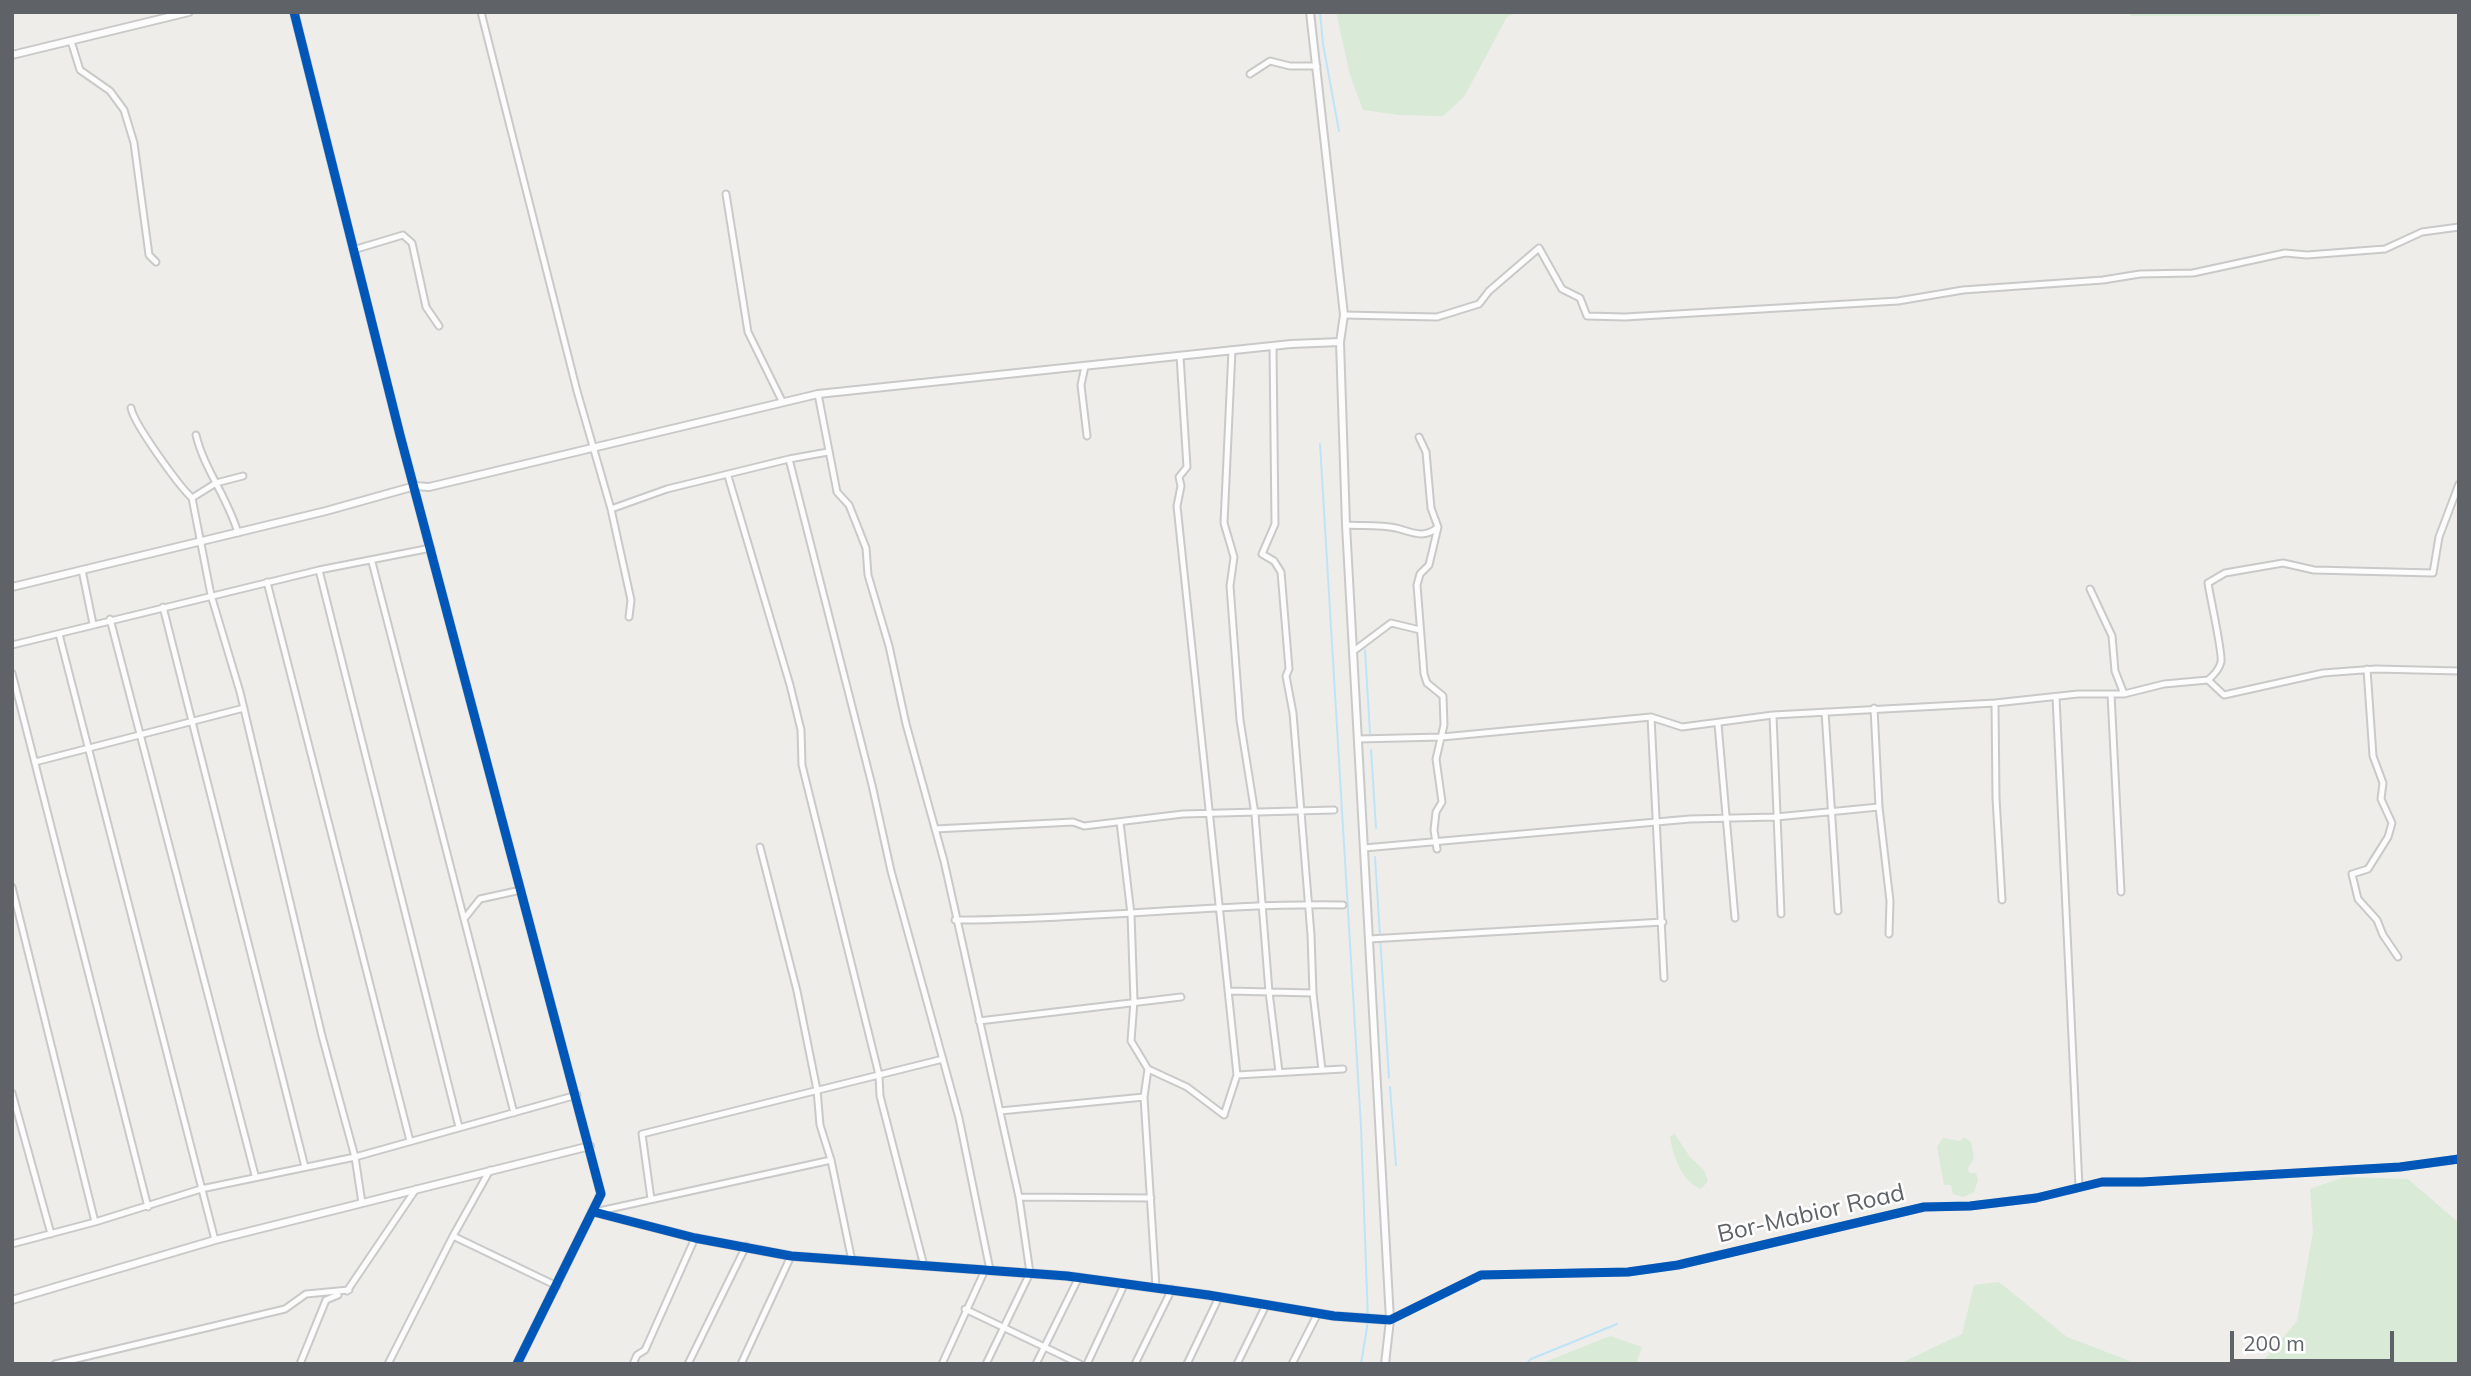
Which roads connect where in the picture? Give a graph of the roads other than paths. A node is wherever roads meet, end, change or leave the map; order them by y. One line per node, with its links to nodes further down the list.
1 (189, 12): 5 (street)
2 (294, 12): 11 (street)
3 (481, 12): 26 (street)
4 (1310, 12): 7 (street)
5 (71, 41): 6 (street); 12 (street)
6 (12, 55)
7 (1317, 66): 8 (street); 13 (street)
8 (1250, 74)
9 (726, 194): 21 (street)
10 (2459, 227): 13 (street)
11 (353, 250): 14 (street); 33 (street)
12 (156, 262)
13 (1344, 315): 15 (street)
14 (439, 326)
15 (1340, 342): 16 (street); 36 (street)
16 (1273, 346): 17 (street); 79 (street)
17 (1232, 351): 18 (street); 80 (street)
18 (1180, 356): 19 (street); 81 (street)
19 (1085, 366): 20 (street); 24 (street)
20 (818, 394): 21 (street); 27 (street)
21 (782, 401): 26 (street)
22 (131, 408): 34 (street)
23 (196, 435): 31 (street)
24 (1087, 436)
25 (1419, 437): 37 (street)
26 (594, 449): 33 (street); 35 (street)
27 (828, 452): 28 (street); 86 (street)
28 (789, 458): 30 (street); 116 (street)
29 (243, 476): 31 (street)
30 (728, 476): 35 (street); 121 (street)
31 (216, 483): 34 (street); 38 (street)
32 (2459, 484): 59 (street)
33 (415, 486): 38 (street); 40 (street)
34 (192, 498): 39 (street)
35 (611, 509): 49 (street)
36 (1346, 525): 37 (street); 55 (street)
37 (1438, 527): 52 (street)
38 (238, 533): 39 (street)
39 (202, 542): 42 (street); 47 (street)
40 (432, 548): 41 (street); 92 (street)
41 (372, 562): 43 (street); 103 (street)
42 (82, 570): 45 (street); 51 (street)
43 (319, 570): 44 (street); 129 (street)
44 (267, 582): 47 (street); 130 (street)
45 (12, 587)
46 (2090, 589): 60 (street)
47 (211, 595): 48 (street); 64 (street)
48 (163, 607): 50 (street); 69 (street)
49 (629, 617)
50 (110, 619): 51 (street); 71 (street)
51 (93, 624): 53 (street)
52 (1420, 630): 55 (street); 72 (street)
53 (59, 634): 54 (street); 74 (street)
54 (12, 645)
55 (1355, 650): 73 (street)
56 (2367, 669): 57 (street); 59 (street); 108 (street)
57 (2459, 671)
58 (12, 673): 75 (street)
59 (2208, 681): 60 (street)
60 (2124, 694): 61 (street)
61 (2111, 695): 62 (street); 93 (street)
62 (2056, 697): 63 (street); 138 (street)
63 (1995, 703): 65 (street); 94 (street)
64 (244, 708): 69 (street); 132 (street)
65 (1874, 708): 66 (street); 76 (street)
66 (1825, 712): 67 (street); 78 (street)
67 (1773, 715): 70 (street); 83 (street)
68 (1651, 717): 70 (street); 72 (street); 85 (street)
69 (191, 721): 71 (street); 135 (street)
70 (1718, 724): 82 (street)
71 (141, 734): 74 (street); 137 (street)
72 (1442, 737): 73 (street); 87 (street)
73 (1358, 740): 89 (street)
74 (90, 747): 75 (street); 139 (street)
75 (35, 762): 145 (street)
76 (1879, 807): 78 (street); 106 (street)
77 (1335, 810): 79 (street)
78 (1831, 810): 83 (street); 99 (street)
79 (1302, 811): 80 (street); 95 (street)
80 (1255, 814): 81 (street); 98 (street)
81 (1211, 815): 84 (street); 97 (street)
82 (1725, 817): 83 (street); 85 (street); 102 (street)
83 (1776, 817): 101 (street)
84 (1120, 822): 86 (street); 100 (street)
85 (1658, 822): 87 (street); 105 (street)
86 (935, 829): 104 (street)
87 (1436, 841): 89 (street); 90 (street)
88 (760, 847): 123 (street)
89 (1364, 848): 107 (street)
90 (1437, 849)
91 (12, 887): 147 (street)
92 (521, 890): 103 (street); 125 (street)
93 (2120, 892)
94 (2002, 900)
95 (1307, 904): 96 (street); 98 (street); 112 (street)
96 (1343, 905)
97 (1221, 906): 98 (street); 100 (street); 110 (street)
98 (1261, 906): 111 (street)
99 (1838, 911)
100 (1131, 914): 104 (street); 114 (street)
101 (1782, 914)
102 (1735, 918)
103 (464, 919): 128 (street)
104 (955, 920): 115 (street)
105 (1663, 922): 107 (street); 109 (street)
106 (1889, 934)
107 (1369, 939): 170 (street)
108 (2398, 957)
109 (1664, 978)
110 (1229, 991): 111 (street); 122 (street)
111 (1269, 992): 112 (street); 120 (street)
112 (1313, 993): 119 (street)
113 (1181, 997): 114 (street)
114 (1134, 1000): 115 (street); 117 (street)
115 (979, 1021): 127 (street)
116 (943, 1059): 121 (street); 157 (street)
117 (1148, 1069): 122 (street); 126 (street)
118 (1343, 1069): 119 (street)
119 (1322, 1070): 120 (street)
120 (1279, 1072): 122 (street)
121 (879, 1075): 123 (street); 156 (street)
122 (1237, 1075)
123 (817, 1090): 134 (street); 143 (street)
124 (12, 1093): 148 (street)
125 (577, 1095): 128 (street); 131 (street)
126 (1144, 1097): 127 (street); 142 (street)
127 (1000, 1111): 141 (street)
128 (514, 1113): 129 (street)
129 (458, 1127): 130 (street)
130 (410, 1141): 132 (street)
131 (590, 1146): 136 (street); 146 (street)
132 (355, 1157): 135 (street); 144 (street)
133 (2459, 1159): 138 (street, Bor-Mabior Road)
134 (831, 1160): 143 (street); 155 (street)
135 (305, 1167): 137 (street)
136 (491, 1170): 140 (street); 149 (street)
137 (255, 1175): 139 (street)
138 (2078, 1187): 170 (street, Bor-Mabior Road)
139 (201, 1189): 145 (street); 151 (street)
140 (416, 1189): 144 (street); 164 (street)
141 (1019, 1197): 142 (street); 158 (street)
142 (1152, 1198): 162 (street)
143 (651, 1199): 146 (street)
144 (362, 1203): 151 (street)
145 (148, 1207): 147 (street)
146 (594, 1212): 150 (street); 161 (street)
147 (95, 1222): 148 (street)
148 (51, 1234): 152 (street)
149 (453, 1236): 161 (street); 176 (street)
150 (695, 1238): 153 (street); 178 (street)
151 (215, 1240): 166 (street)
152 (12, 1244)
153 (746, 1246): 154 (street); 179 (street)
154 (791, 1256): 155 (street); 180 (street)
155 (852, 1261): 156 (street)
156 (924, 1266): 157 (street)
157 (988, 1270): 158 (street); 168 (street)
158 (1030, 1273): 159 (street); 171 (street)
159 (1079, 1277): 160 (street); 172 (street)
160 (1125, 1283): 162 (street); 185 (street)
161 (557, 1286): 177 (street)
162 (1156, 1287): 163 (street)
163 (1171, 1289): 165 (street); 186 (street)
164 (349, 1290): 174 (street); 175 (street)
165 (1219, 1297): 167 (street); 187 (street)
166 (12, 1300)
167 (1266, 1304): 169 (street); 188 (street)
168 (965, 1309): 171 (street); 181 (street)
169 (1318, 1313): 170 (street); 173 (street)
170 (1390, 1320): 189 (street)
171 (1003, 1328): 172 (street); 182 (street)
172 (1045, 1346): 183 (street); 184 (street)
173 (1294, 1363)
174 (55, 1364)
175 (300, 1364)
176 (388, 1364)
177 (517, 1364)
178 (633, 1364)
179 (688, 1364)
180 (741, 1364)
181 (942, 1364)
182 (986, 1364)
183 (1036, 1364)
184 (1080, 1364)
185 (1087, 1364)
186 (1135, 1364)
187 (1186, 1364)
188 (1237, 1364)
189 (1385, 1364)

